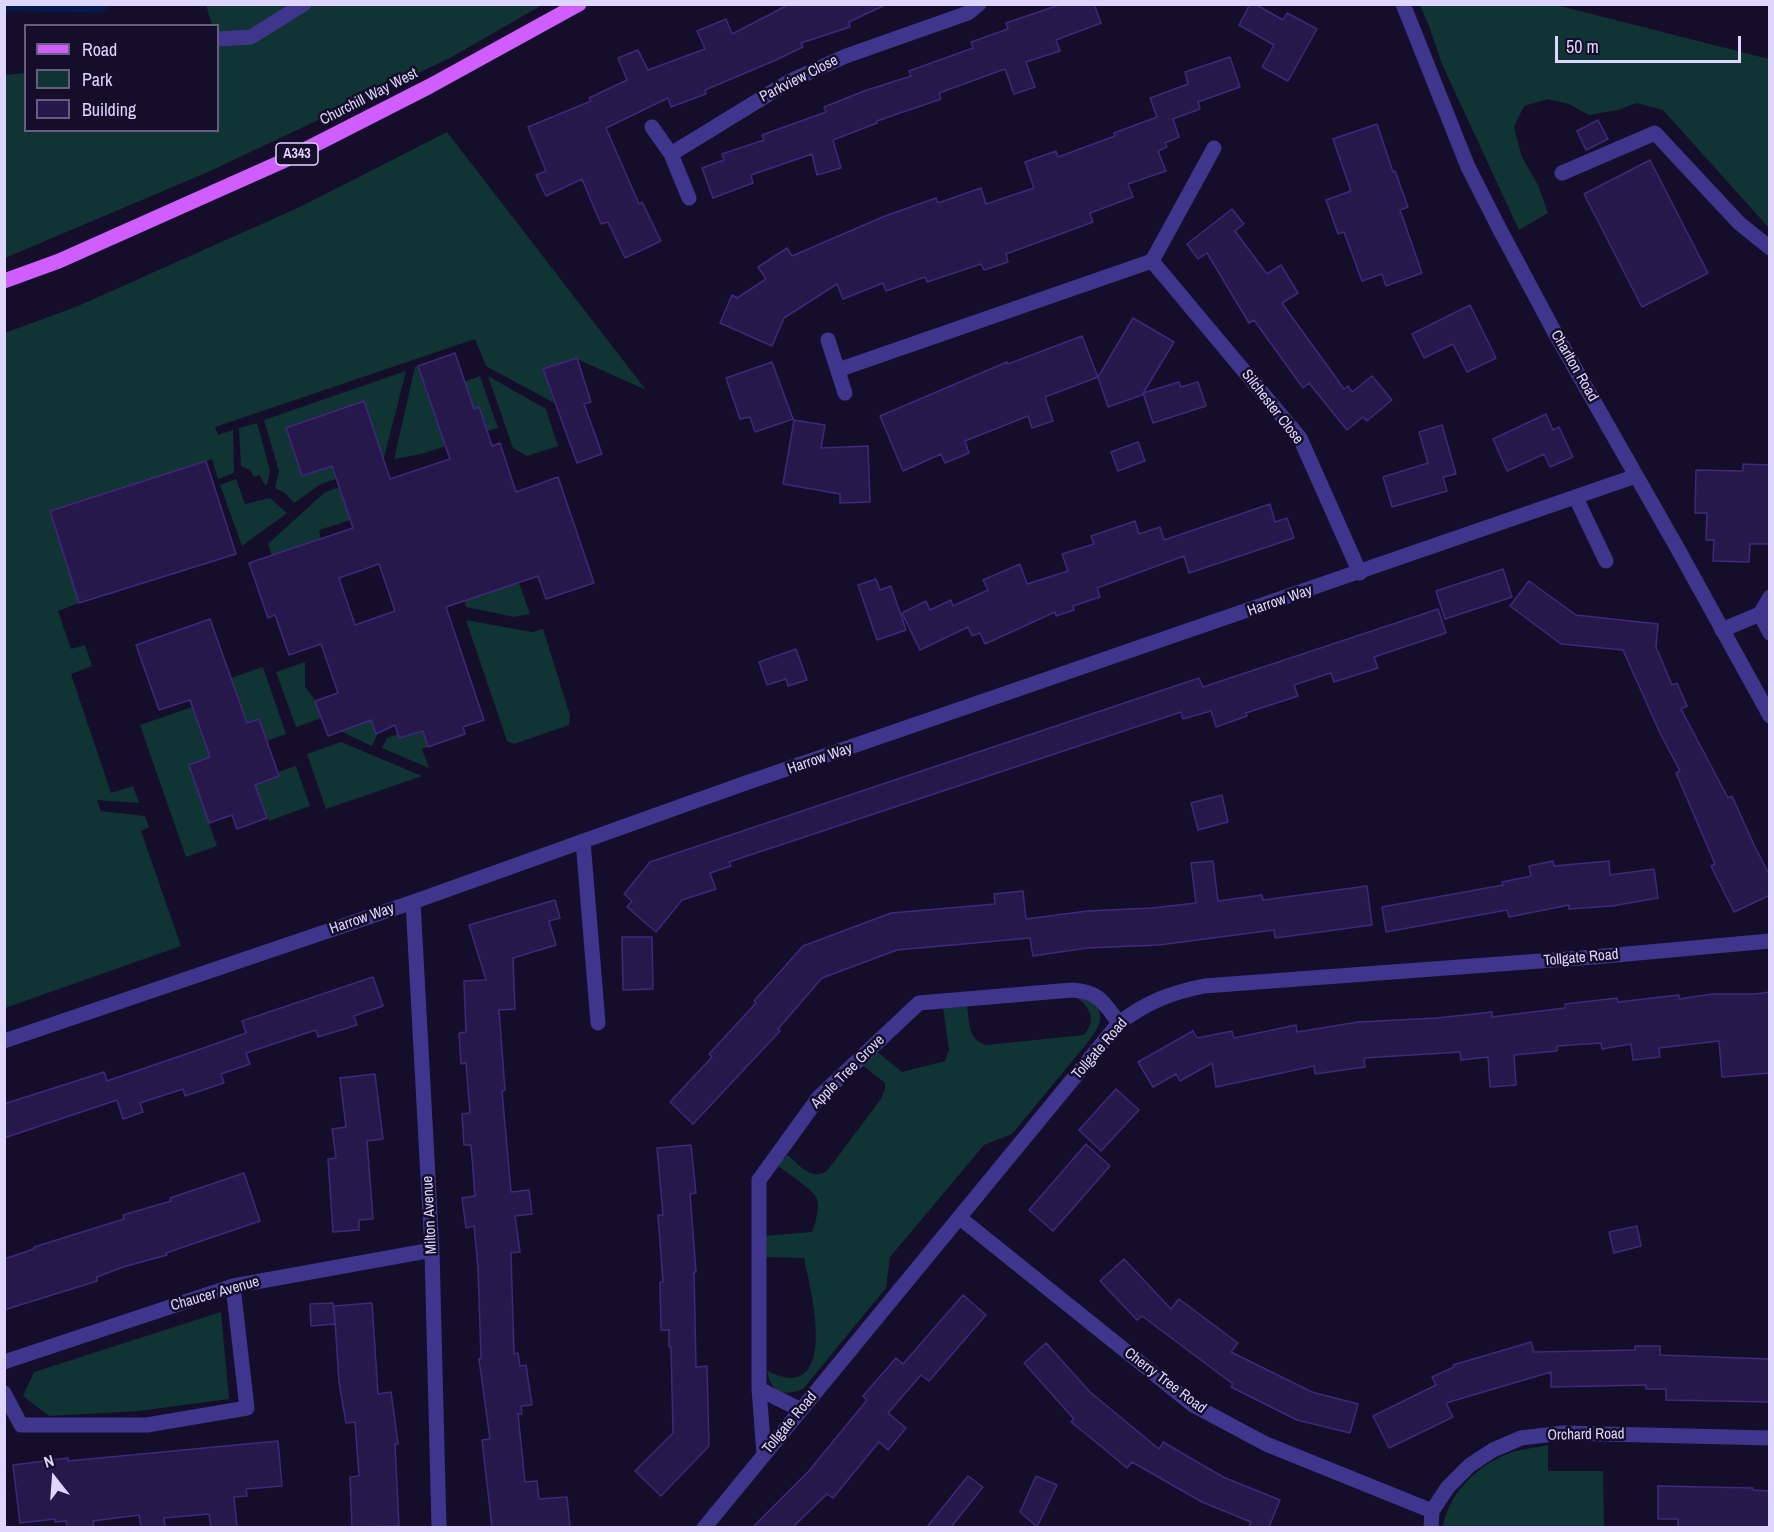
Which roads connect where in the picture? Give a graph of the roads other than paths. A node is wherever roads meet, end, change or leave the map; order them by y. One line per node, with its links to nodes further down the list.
1 (304, 4): 5 (street)
2 (579, 4): 13 (main road, Churchill Way West / A343)
3 (979, 4): 8 (street, Parkview Close)
4 (1403, 4): 17 (street, Charlton Road)
5 (219, 39)
6 (652, 127): 8 (street)
7 (1214, 148): 12 (street)
8 (671, 154): 10 (street)
9 (1562, 173): 11 (street)
10 (689, 198)
11 (1770, 248)
12 (1152, 261): 15 (street); 20 (street, Silchester Close)
13 (4, 281)
14 (828, 340): 15 (street)
15 (838, 370): 16 (street)
16 (845, 393)
17 (1636, 476): 18 (street, Harrow Way); 23 (street, Charlton Road)
18 (1576, 498): 19 (street); 20 (street, Harrow Way)
19 (1606, 561)
20 (1360, 573): 26 (street, Harrow Way)
21 (1770, 597): 22 (street)
22 (1760, 614): 23 (street); 24 (street)
23 (1722, 630): 25 (street, Charlton Road)
24 (1770, 633)
25 (1770, 716)
26 (582, 841): 27 (street, Harrow Way); 29 (street)
27 (413, 902): 31 (street, Harrow Way); 33 (street, Milton Avenue)
28 (1770, 941): 30 (street, Tollgate Road)
29 (598, 1023)
30 (1119, 1023): 32 (street, Tollgate Road); 36 (street, Apple Tree Grove)
31 (4, 1041)
32 (960, 1218): 38 (street, Tollgate Road); 41 (street, Cherry Tree Road)
33 (432, 1250): 34 (street, Chaucer Avenue); 42 (street, Milton Avenue)
34 (233, 1286): 35 (street, Chaucer Avenue); 37 (street)
35 (4, 1362)
36 (759, 1389): 38 (street); 40 (street, Apple Tree Grove)
37 (4, 1393)
38 (801, 1410): 40 (street, Tollgate Road)
39 (1770, 1438): 41 (street, Orchard Road)
40 (764, 1454): 43 (street, Tollgate Road)
41 (1432, 1510): 44 (street)
42 (439, 1527)
43 (704, 1527)
44 (1431, 1527)

